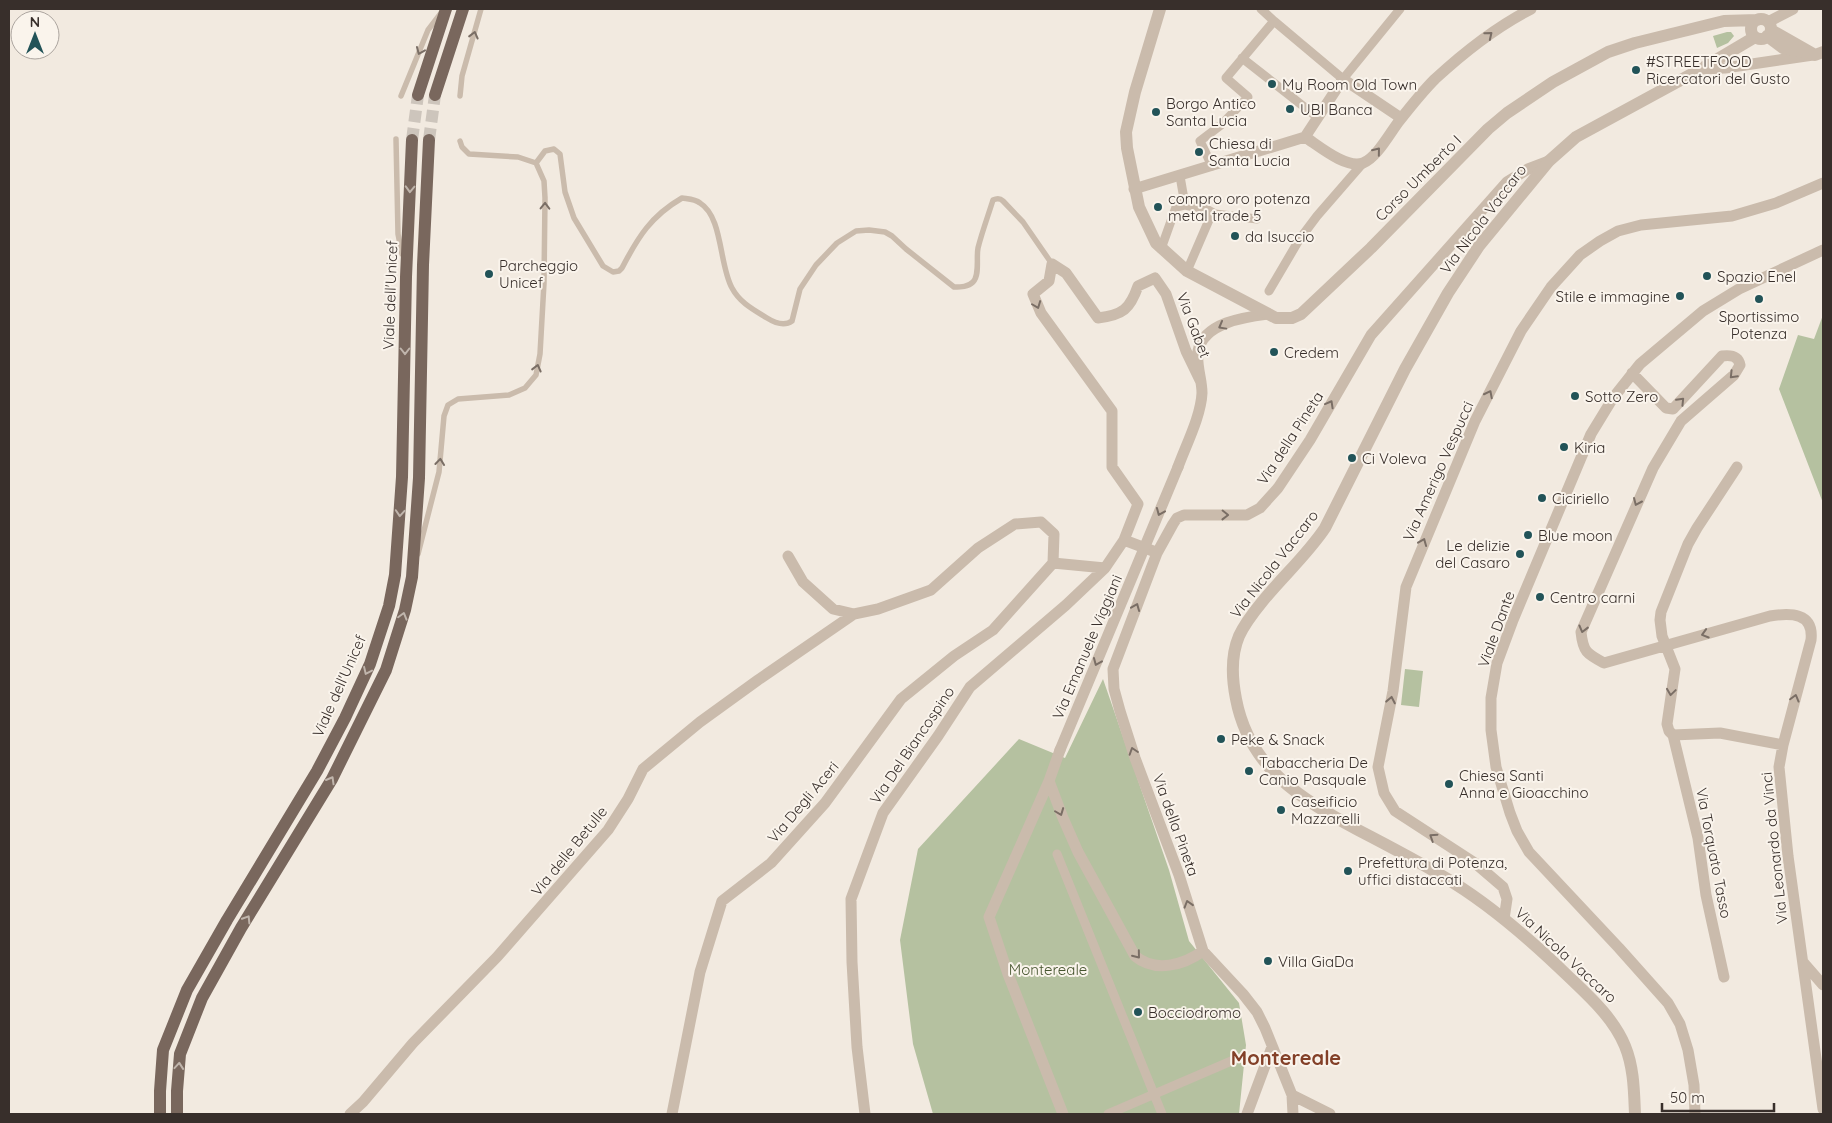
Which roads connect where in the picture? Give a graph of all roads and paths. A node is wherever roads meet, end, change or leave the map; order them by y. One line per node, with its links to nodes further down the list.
1 (444, 9): 16 (main road); 18 (lane, one-way to 18)
2 (464, 9): 17 (main road)
3 (481, 9): 19 (lane, one-way to 3)
4 (1160, 9): 33 (street)
5 (1261, 9): 10 (street)
6 (1400, 9): 15 (street)
7 (1531, 9): 21 (street, one-way to 7)
8 (1788, 9): 11 (street)
9 (1793, 9): 11 (street)
10 (1274, 21): 13 (street); 15 (street)
11 (1761, 28): 12 (street); 14 (street, Via Nicola Vaccaro); 43 (street, Corso Umberto I)
12 (1819, 53): 14 (street)
13 (1242, 58): 20 (street); 30 (street)
14 (1701, 69): 27 (street, Via Nicola Vaccaro)
15 (1343, 79): 20 (street); 21 (street)
16 (418, 94)
17 (435, 95)
18 (401, 96)
19 (460, 96)
20 (1317, 117): 22 (street)
21 (1401, 118): 29 (street, one-way to 21)
22 (1305, 137): 29 (street); 30 (street)
23 (396, 139): 41 (lane)
24 (412, 140): 41 (main road, Viale dell'Unicef, one-way to 41)
25 (429, 140): 52 (main road)
26 (460, 141): 28 (lane)
27 (1548, 161): 48 (street, Via della Pineta, one-way to 27); 59 (street, Via Nicola Vaccaro)
28 (536, 163): 39 (lane); 52 (lane, one-way to 28)
29 (1363, 163): 42 (street)
30 (1212, 166): 31 (street)
31 (1180, 176): 33 (street); 34 (street)
32 (1823, 183): 59 (street, Via Amerigo Vespucci, one-way to 32)
33 (1134, 189): 37 (street)
34 (1185, 205): 35 (street); 37 (street)
35 (1212, 213): 36 (street); 40 (street)
36 (1256, 219)
37 (1158, 246): 40 (street, Corso Umberto I)
38 (1823, 250): 44 (street, Viale Dante)
39 (1052, 264): 45 (street, Via Gabet); 47 (street, Via Del Biancospino, one-way to 47)
40 (1187, 270): 43 (street, Corso Umberto I)
41 (406, 277): 71 (main road, Viale dell'Unicef, one-way to 71)
42 (1270, 291)
43 (1269, 314): 45 (street, Via Emanuele Viggiani, one-way to 45)
44 (1632, 373): 54 (street, one-way to 54); 83 (street, Viale Dante)
45 (1201, 382): 57 (street, Via Emanuele Viggiani, one-way to 57, bridge)
46 (1737, 467): 54 (street, Via Torquato Tasso)
47 (1124, 540): 48 (street); 51 (street, Via Del Biancospino)
48 (1157, 553): 60 (street, Via della Pineta, one-way to 48)
49 (788, 556): 53 (street)
50 (1053, 563): 51 (street); 53 (street, Via delle Betulle); 74 (street, Via Degli Aceri)
51 (1105, 568): 75 (street, Via Del Biancospino)
52 (412, 577): 72 (main road, one-way to 52)
53 (854, 614): 73 (street, Via delle Betulle)
54 (1666, 645): 55 (street, Via Torquato Tasso, one-way to 55); 56 (street, Via Leonardo da Vinci, one-way to 54)
55 (1673, 736): 56 (street); 62 (street, Via Torquato Tasso)
56 (1783, 745): 61 (street, Via Leonardo da Vinci)
57 (1049, 781): 60 (street, one-way to 60); 76 (street, Via Emanuele Viggiani)
58 (1057, 854): 68 (street)
59 (1504, 919): 82 (street, Via Nicola Vaccaro)
60 (1203, 951): 66 (street)
61 (1803, 962): 63 (street); 65 (street, Via Leonardo da Vinci)
62 (1724, 977)
63 (1823, 985)
64 (1823, 1022): 65 (street)
65 (1811, 1025): 70 (street, Via Leonardo da Vinci)
66 (1272, 1048): 69 (street); 79 (street)
67 (1236, 1059): 68 (street)
68 (1153, 1095): 77 (street); 78 (street)
69 (1292, 1095): 80 (street); 81 (street)
70 (1823, 1109)
71 (160, 1114)
72 (177, 1114)
73 (350, 1114)
74 (672, 1114)
75 (865, 1114)
76 (1063, 1114)
77 (1108, 1114)
78 (1162, 1114)
79 (1247, 1114)
80 (1293, 1114)
81 (1330, 1114)
82 (1635, 1114)
83 (1695, 1114)

